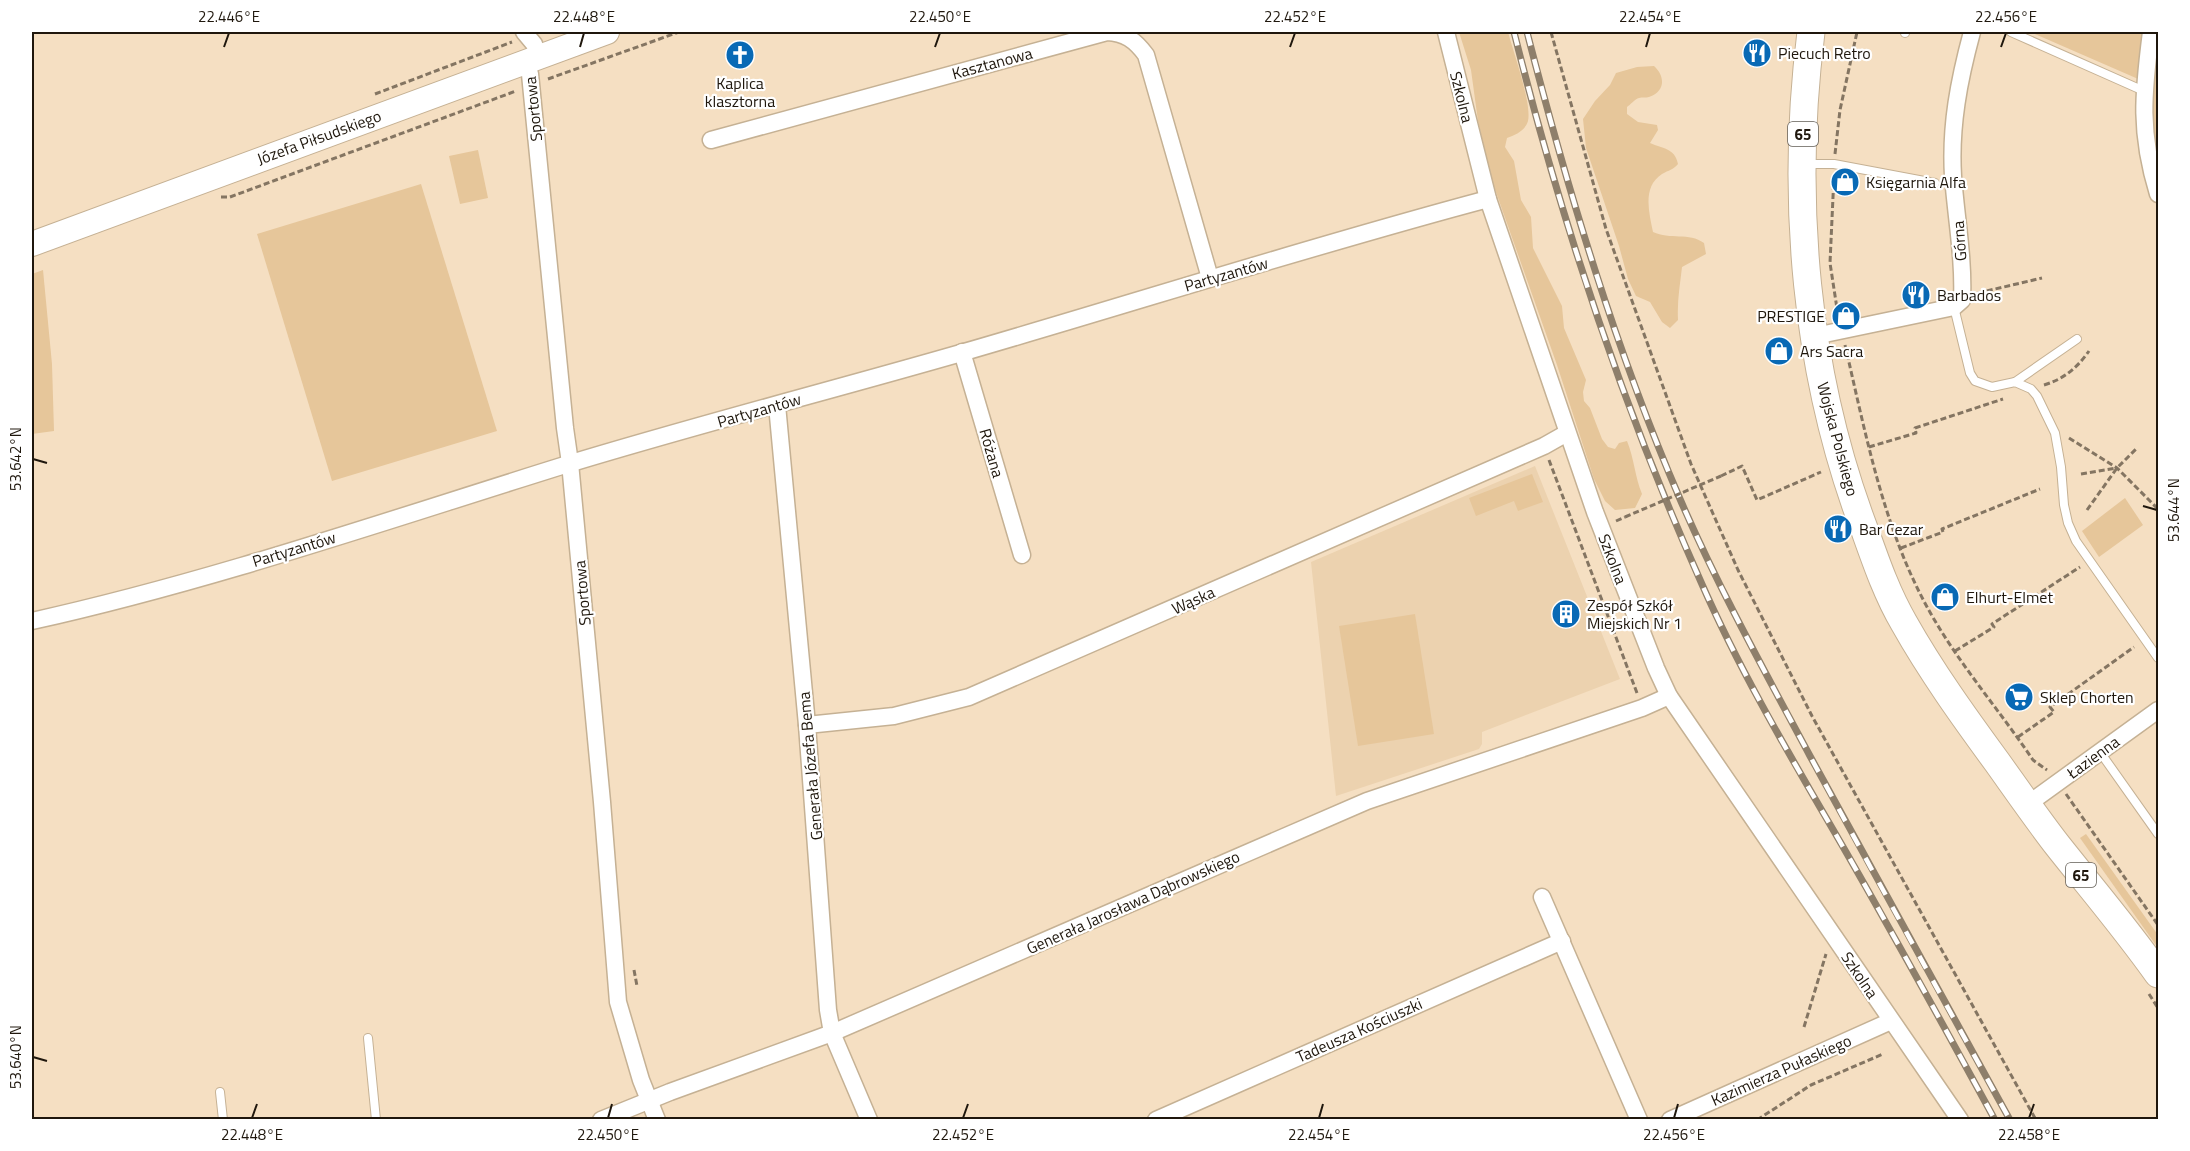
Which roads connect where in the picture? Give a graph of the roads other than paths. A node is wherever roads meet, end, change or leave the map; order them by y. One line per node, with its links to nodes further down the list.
1 (524, 32): 9 (street, Sportowa)
2 (607, 32): 9 (main road, Józefa Piłsudskiego)
3 (1446, 32): 15 (street, Szkolna)
4 (1811, 32): 12 (main road, Wojska Polskiego / 65)
5 (1829, 32): 12 (main road, Wojska Polskiego / 65)
6 (1972, 32): 18 (street, Górna)
7 (2011, 32): 10 (lane)
8 (2151, 32): 10 (street)
9 (533, 59): 16 (main road, Józefa Piłsudskiego); 25 (street, Sportowa)
10 (2144, 91): 14 (street)
11 (711, 140): 17 (street, Kasztanowa)
12 (1818, 164): 13 (lane); 19 (main road, Wojska Polskiego / 65)
13 (1935, 183)
14 (2158, 194)
15 (1488, 199): 17 (street, Partyzantów); 24 (street, Szkolna)
16 (32, 244)
17 (1210, 278): 21 (street, Partyzantów)
18 (1958, 302): 19 (street); 22 (lane)
19 (1828, 333): 33 (main road, Wojska Polskiego / 65)
20 (2077, 339): 22 (lane)
21 (962, 352): 23 (street, Partyzantów); 26 (street, Różana)
22 (2015, 382): 28 (lane)
23 (777, 405): 25 (street, Partyzantów); 31 (street, Generała Józefa Bema)
24 (1567, 433): 29 (street, Szkolna); 31 (street, Wąska)
25 (570, 464): 27 (street, Partyzantów); 42 (street, Sportowa)
26 (1022, 555)
27 (32, 621)
28 (2158, 658)
29 (1669, 696): 38 (street, Szkolna); 39 (street, Generała Jarosława Dąbrowskiego)
30 (2158, 710): 32 (street, Łazienna)
31 (807, 725): 39 (street, Generała Józefa Bema)
32 (2100, 752): 33 (street, Łazienna); 34 (lane)
33 (2034, 800): 37 (main road, Wojska Polskiego / 65)
34 (2158, 834)
35 (1542, 897): 36 (street)
36 (1562, 941): 48 (street, Tadeusza Kościuszki); 49 (street)
37 (2158, 974)
38 (1891, 1021): 50 (street, Kazimierza Pułaskiego); 51 (street, Szkolna)
39 (832, 1033): 42 (street, Generała Jarosława Dąbrowskiego); 47 (street, Generała Józefa Bema)
40 (368, 1038): 44 (lane)
41 (220, 1092): 43 (lane)
42 (650, 1101): 45 (street, Generała Jarosława Dąbrowskiego); 46 (street, Sportowa)
43 (223, 1119)
44 (375, 1119)
45 (601, 1119)
46 (657, 1119)
47 (869, 1119)
48 (1156, 1119)
49 (1639, 1119)
50 (1673, 1119)
51 (1960, 1119)

